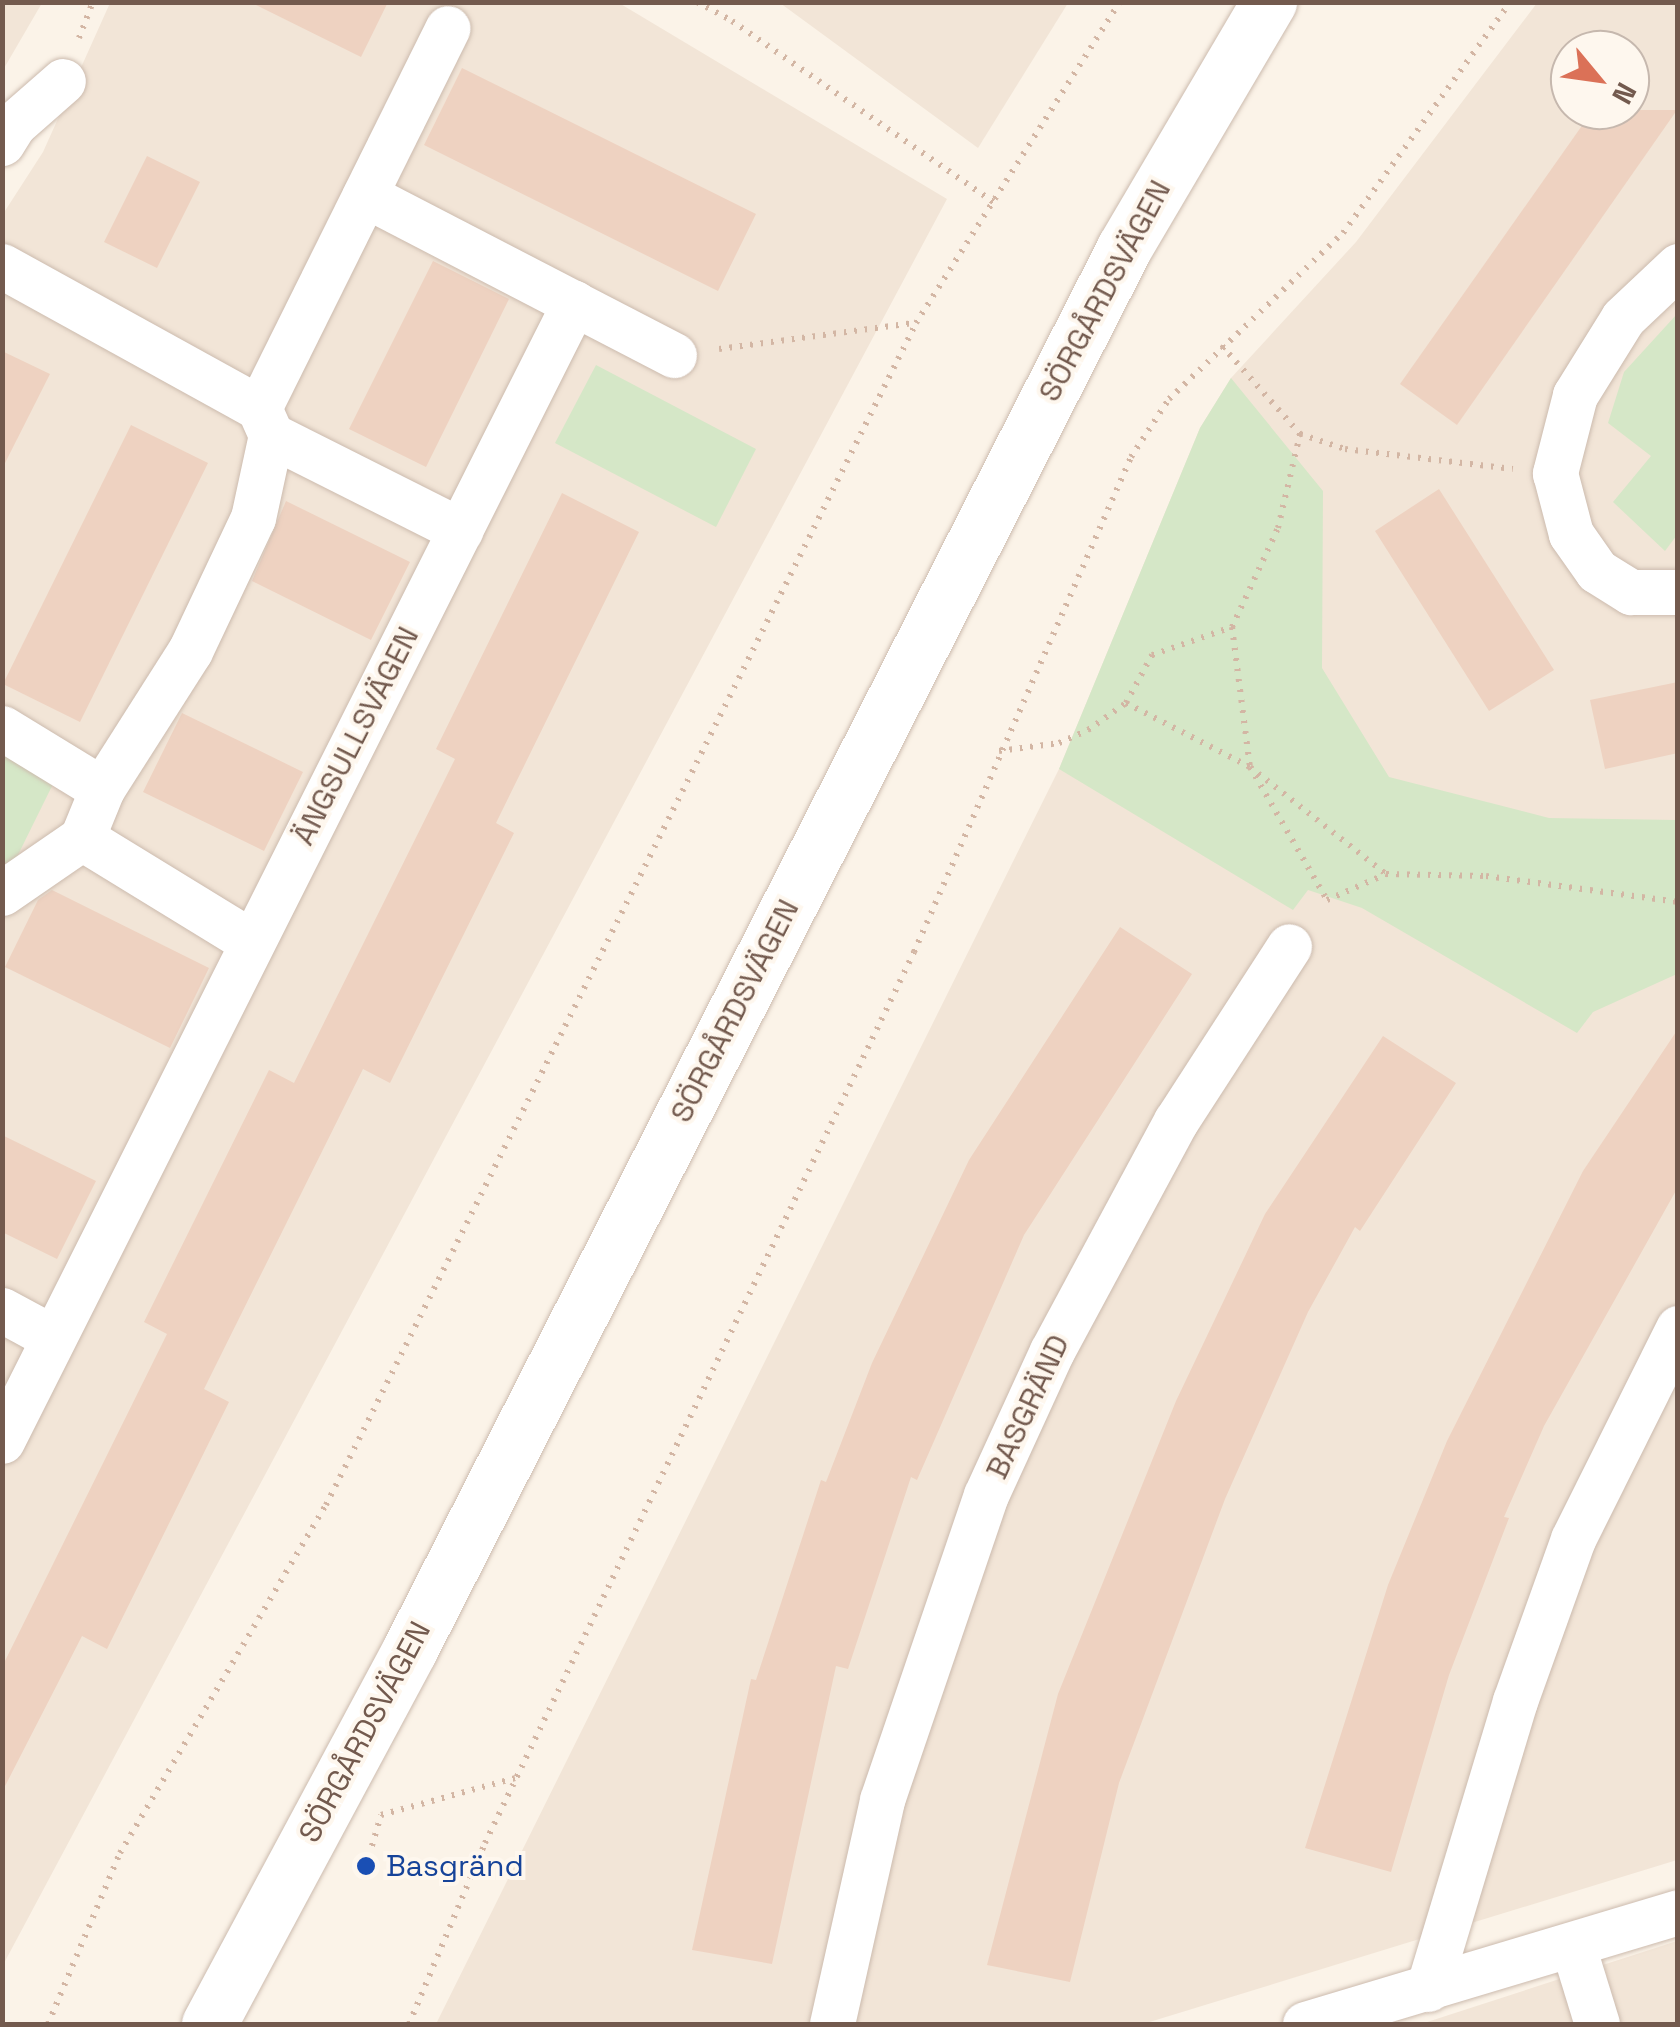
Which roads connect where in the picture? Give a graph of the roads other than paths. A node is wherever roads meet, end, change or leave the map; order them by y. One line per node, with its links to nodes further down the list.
1 (1269, 2): 26 (street, SÖRGÅRDSVÄGEN)
2 (448, 28): 5 (street)
3 (63, 81): 4 (street)
4 (2, 142)
5 (365, 194): 8 (street); 10 (street)
6 (2, 266): 10 (street)
7 (1678, 266): 12 (street)
8 (574, 303): 9 (street); 11 (street, ÄNGSULLSVÄGEN)
9 (674, 355)
10 (265, 422): 11 (street); 14 (street)
11 (460, 530): 17 (street, ÄNGSULLSVÄGEN)
12 (1678, 592)
13 (2, 728): 14 (street)
14 (102, 790): 15 (street)
15 (82, 838): 16 (street); 17 (street)
16 (2, 893)
17 (252, 942): 21 (street, ÄNGSULLSVÄGEN)
18 (1289, 946): 27 (street, BASGRÄND)
19 (2, 1310): 21 (street)
20 (1678, 1328): 25 (street)
21 (52, 1337): 22 (street, ÄNGSULLSVÄGEN)
22 (2, 1441)
23 (1678, 1912): 24 (street)
24 (1574, 1946): 25 (street); 29 (street)
25 (1428, 1989): 28 (street)
26 (208, 2024)
27 (832, 2024)
28 (1305, 2024)
29 (1597, 2024)

